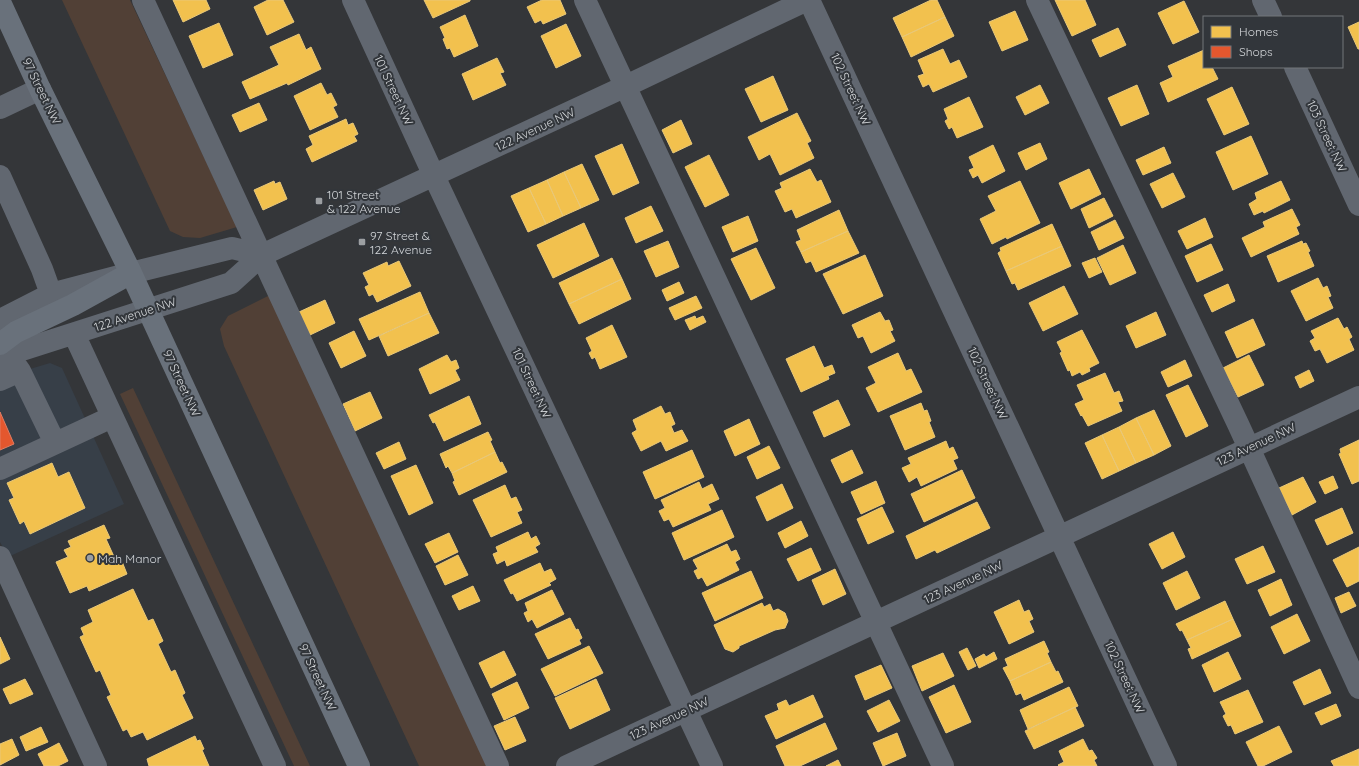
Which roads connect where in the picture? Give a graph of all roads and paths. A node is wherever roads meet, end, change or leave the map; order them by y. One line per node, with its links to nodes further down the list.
1 (142, 0): 16 (street)
2 (353, 0): 14 (street, 101 Street NW)
3 (585, 0): 10 (street)
4 (808, 0): 10 (street, 122 Avenue NW); 29 (street, 102 Street NW)
5 (1038, 0): 27 (street)
6 (1264, 0): 8 (street)
7 (0, 2): 11 (main road, 97 Street NW)
8 (1271, 16)
9 (1295, 68): 15 (street, 103 Street NW)
10 (626, 86): 14 (street, 122 Avenue NW); 31 (street)
11 (40, 89): 12 (street); 17 (main road, 97 Street NW)
12 (0, 108)
13 (0, 176): 18 (street)
14 (434, 176): 16 (street, 122 Avenue NW); 33 (street, 101 Street NW)
15 (1359, 205)
16 (262, 255): 17 (street); 19 (street, 122 Avenue NW); 37 (street)
17 (131, 273): 18 (street); 19 (main road, 97 Street NW); 22 (main road)
18 (51, 294): 20 (street)
19 (148, 309): 21 (street, 122 Avenue NW); 36 (main road, 97 Street NW)
20 (0, 320)
21 (74, 334): 22 (street, 122 Avenue NW); 25 (street)
22 (7, 357): 23 (street, 122 Avenue NW); 26 (street)
23 (0, 380)
24 (1359, 397): 27 (street, 123 Avenue NW)
25 (112, 417): 26 (street); 35 (street)
26 (55, 443): 28 (street)
27 (1249, 448): 29 (street, 123 Avenue NW); 32 (street)
28 (0, 469)
29 (1059, 537): 31 (street, 123 Avenue NW); 41 (street, 102 Street NW)
30 (0, 557): 34 (street)
31 (875, 622): 33 (street, 123 Avenue NW); 40 (street)
32 (1359, 688)
33 (686, 711): 38 (street, 123 Avenue NW); 39 (street, 101 Street NW)
34 (96, 766)
35 (275, 766)
36 (359, 766)
37 (498, 766)
38 (567, 766)
39 (712, 766)
40 (943, 766)
41 (1166, 766)

